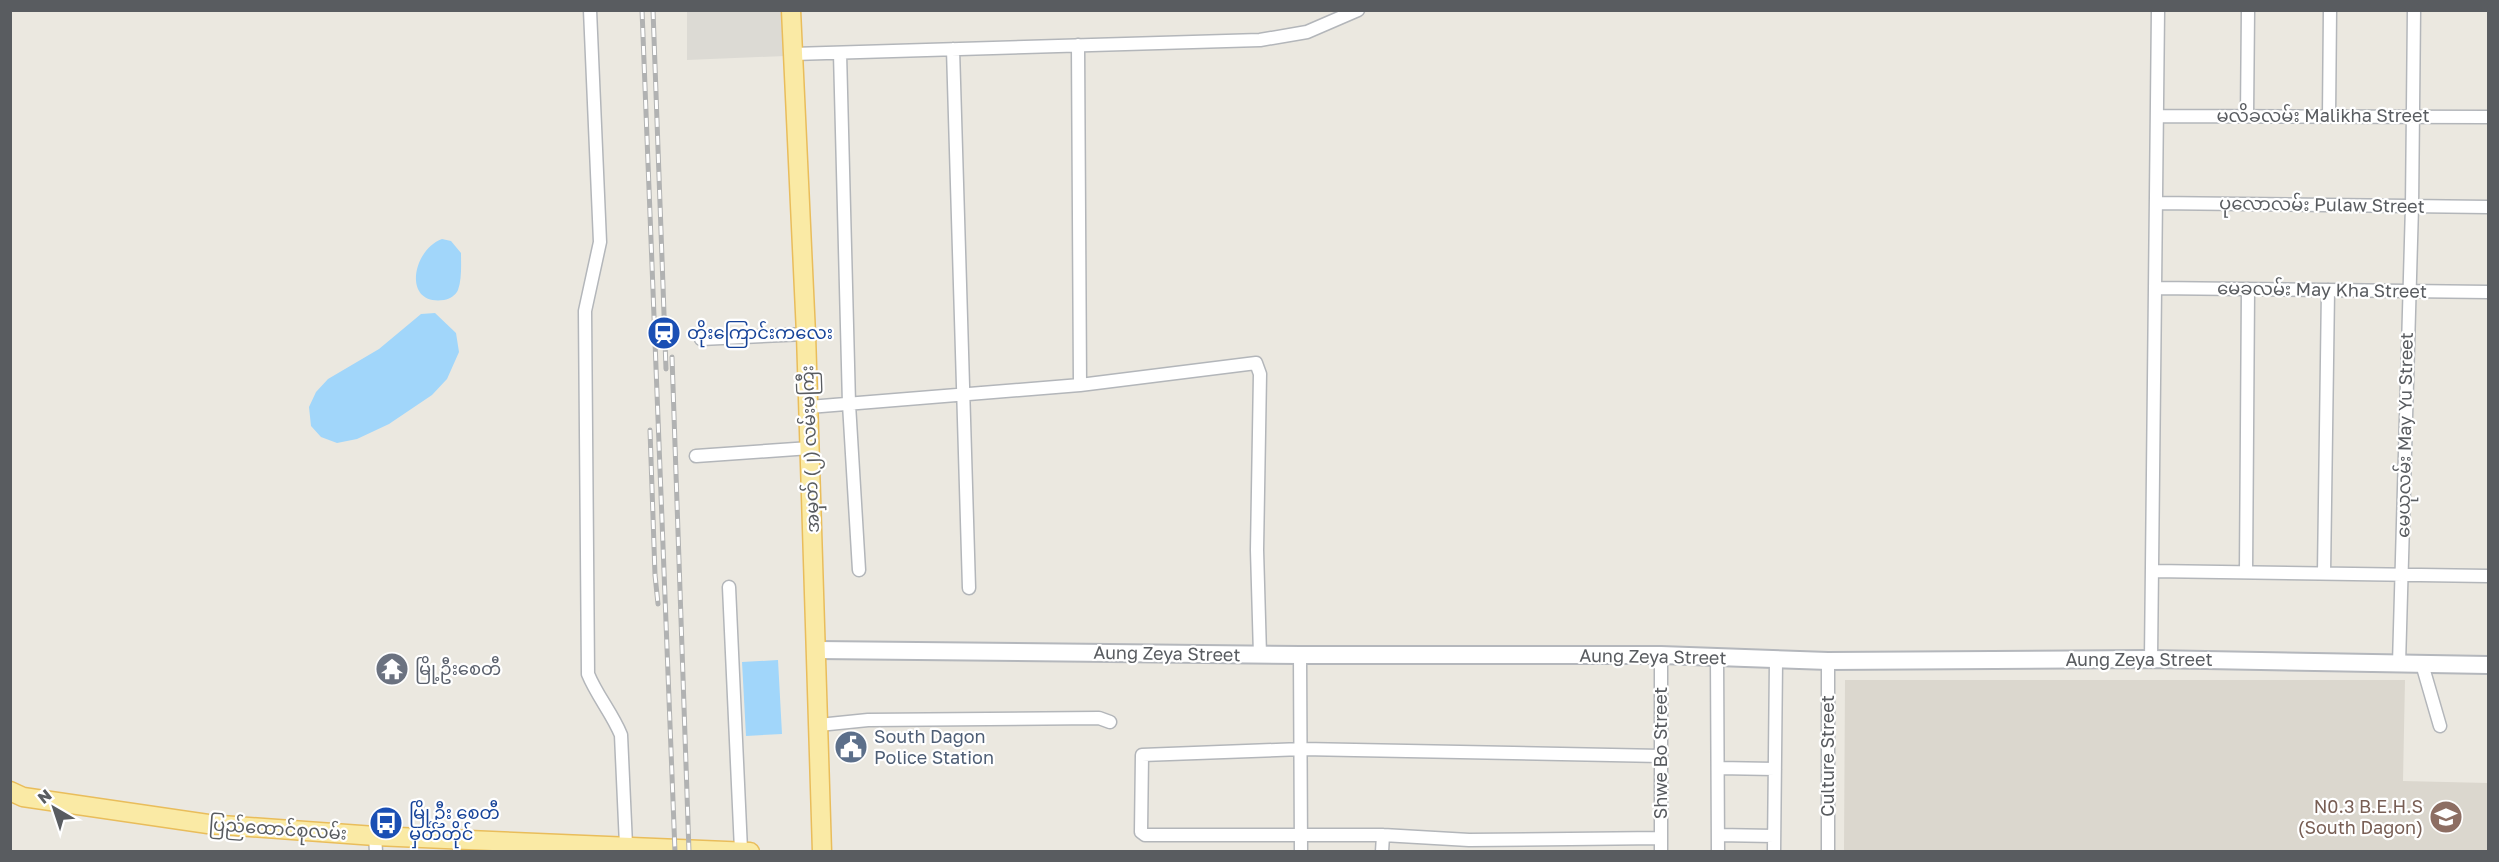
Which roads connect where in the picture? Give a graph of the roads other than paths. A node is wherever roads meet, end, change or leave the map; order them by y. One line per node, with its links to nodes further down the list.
1 (590, 10): 67 (street)
2 (791, 10): 11 (main road, အမှတ် (၂) လမ်းမကြီး)
3 (1359, 10): 8 (street)
4 (2158, 10): 12 (street)
5 (2248, 10): 13 (street)
6 (2330, 10): 14 (street)
7 (2414, 10): 15 (street, မေယုလမ်း May Yu Street)
8 (1078, 45): 9 (street); 27 (street)
9 (952, 49): 10 (street); 28 (street)
10 (840, 53): 11 (street); 29 (street)
11 (793, 54): 25 (main road, အမှတ် (၂) လမ်းမကြီး)
12 (2157, 116): 13 (street, မလိခလမ်း Malikha Street); 17 (street)
13 (2247, 116): 14 (street, မလိခလမ်း Malikha Street)
14 (2329, 116): 15 (street, မလိခလမ်း Malikha Street)
15 (2412, 116): 16 (street, မလိခလမ်း Malikha Street); 18 (street, မေယုလမ်း May Yu Street)
16 (2488, 117)
17 (2156, 203): 18 (street, ပုလောလမ်း Pulaw Street); 20 (street)
18 (2412, 206): 19 (street, ပုလောလမ်း Pulaw Street); 23 (street, မေယုလမ်း May Yu Street)
19 (2488, 207)
20 (2156, 288): 21 (street, မေခလမ်း May Kha Street); 34 (street)
21 (2248, 289): 22 (street, မေခလမ်း May Kha Street); 35 (street)
22 (2328, 290): 23 (street, မေခလမ်း May Kha Street); 36 (street)
23 (2409, 291): 24 (street, မေခလမ်း May Kha Street); 37 (street, မေယုလမ်း May Yu Street)
24 (2488, 292)
25 (806, 334): 26 (street); 30 (main road, အမှတ် (၂) လမ်းမကြီး)
26 (701, 339)
27 (1080, 385): 28 (street); 42 (street)
28 (962, 394): 29 (street); 40 (street)
29 (849, 404): 30 (street); 33 (street)
30 (809, 407): 31 (main road, အမှတ် (၂) လမ်းမကြီး)
31 (810, 448): 32 (street); 41 (main road, အမှတ် (၂) လမ်းမကြီး)
32 (696, 456)
33 (859, 570)
34 (2153, 571): 35 (street); 46 (street)
35 (2246, 572): 36 (street)
36 (2324, 573): 37 (street)
37 (2401, 575): 38 (street); 49 (street, မေယုလမ်း May Yu Street)
38 (2488, 576)
39 (729, 587): 68 (street)
40 (969, 588)
41 (817, 650): 42 (street, Aung Zeya Street); 53 (main road, အမှတ် (၂) လမ်းမကြီး)
42 (1260, 655): 43 (street, Aung Zeya Street)
43 (1300, 655): 44 (street, Aung Zeya Street); 55 (street)
44 (1660, 655): 45 (street, Aung Zeya Street); 56 (street, Shwe Bo Street)
45 (1717, 657): 47 (street, Aung Zeya Street); 57 (street)
46 (2151, 659): 48 (street, Aung Zeya Street); 49 (street, Aung Zeya Street)
47 (1776, 661): 48 (street, Aung Zeya Street); 58 (street)
48 (1828, 662): 75 (street, Culture Street)
49 (2399, 664): 50 (street, Aung Zeya Street)
50 (2422, 664): 51 (street, Aung Zeya Street); 54 (street)
51 (2488, 664)
52 (1110, 722): 53 (street)
53 (819, 725): 69 (main road, အမှတ် (၂) လမ်းမကြီး)
54 (2440, 726)
55 (1302, 749): 56 (street); 60 (street); 60 (street)
56 (1661, 756): 64 (street, Shwe Bo Street)
57 (1718, 768): 58 (street); 62 (street)
58 (1775, 769): 63 (street)
59 (15, 796): 65 (main road, ပြည်ထောင်စုလမ်း)
60 (1301, 835): 61 (street); 70 (street)
61 (1383, 835): 66 (street); 71 (street)
62 (1718, 835): 63 (street); 73 (street)
63 (1774, 836): 74 (street)
64 (1661, 838): 66 (street); 72 (street, Shwe Bo Street)
65 (376, 844): 67 (main road, ပြည်ထောင်စုလမ်း)
66 (1469, 846)
67 (615, 847): 68 (main road, ပြည်ထောင်စုလမ်း)
68 (745, 851)
69 (822, 852)
70 (1301, 852)
71 (1382, 852)
72 (1661, 852)
73 (1718, 852)
74 (1774, 852)
75 (1828, 852)

